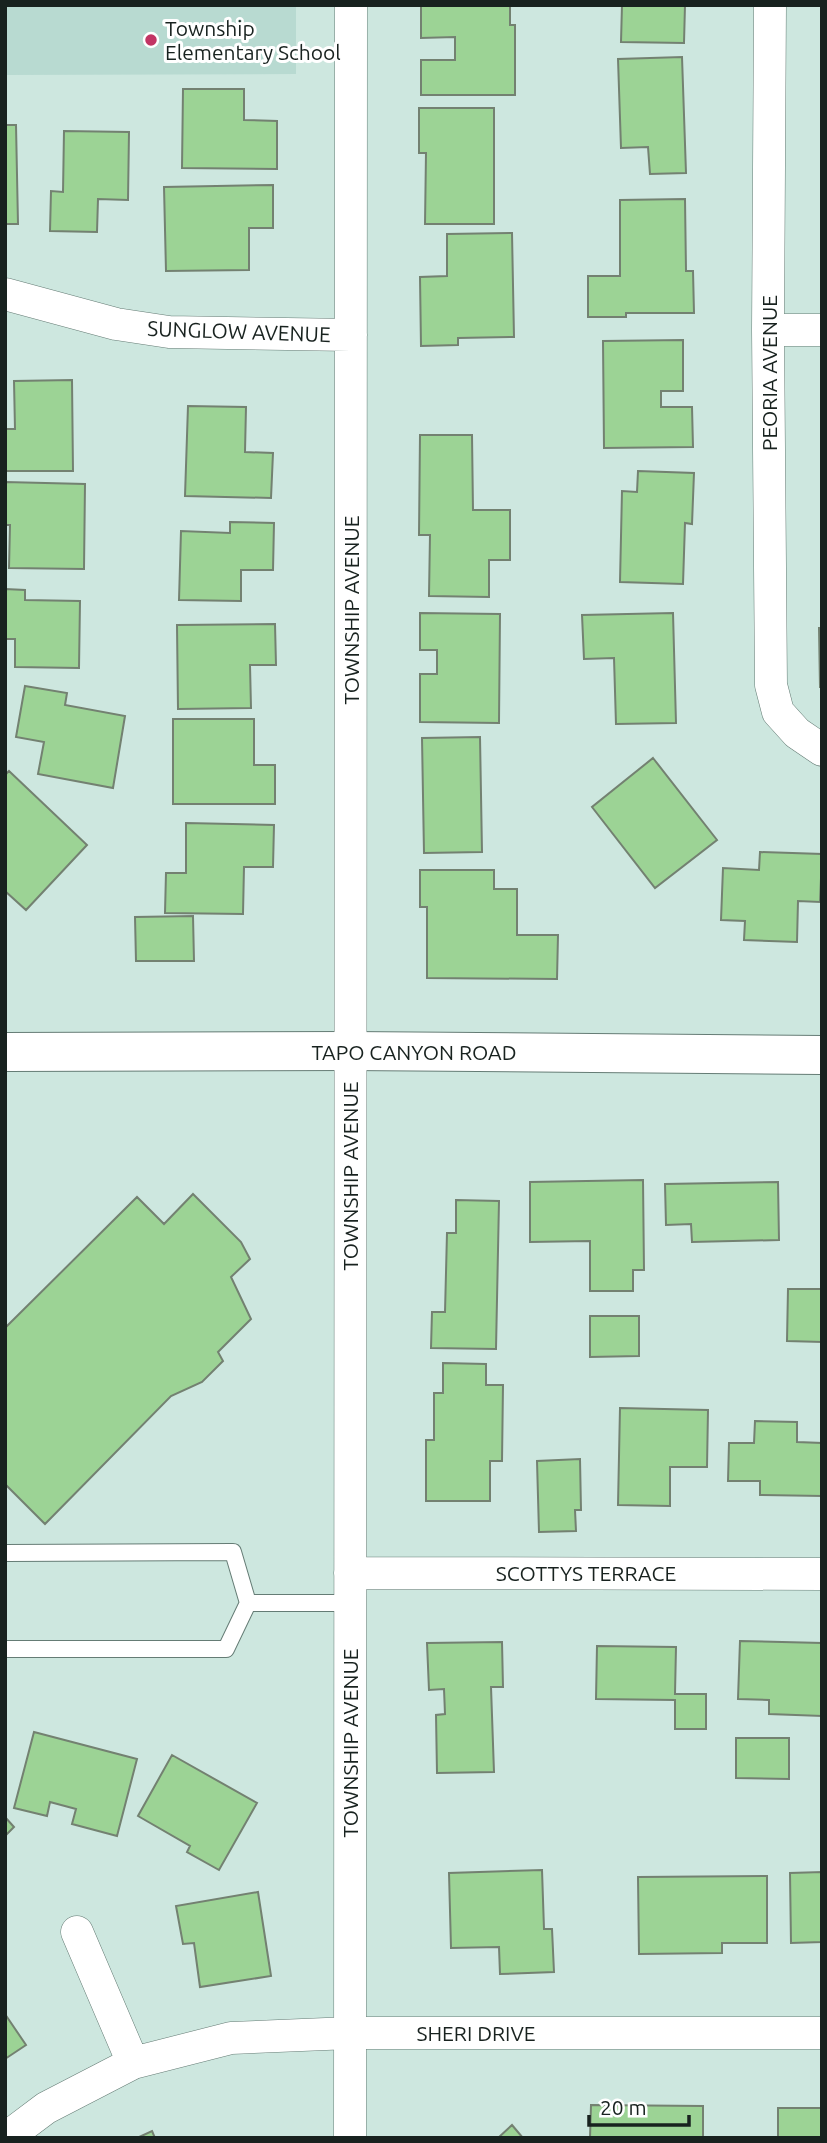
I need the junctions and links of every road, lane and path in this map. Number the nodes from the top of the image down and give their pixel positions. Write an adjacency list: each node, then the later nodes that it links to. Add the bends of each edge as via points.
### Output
1 (351, 5): 6 (street, TOWNSHIP AVENUE)
2 (770, 5): 4 (street, PEORIA AVENUE)
3 (5, 294): 6 (street, SUNGLOW AVENUE, via 116,324 169,332)
4 (768, 330): 5 (street); 7 (street, PEORIA AVENUE, via 771,685 778,712)
5 (822, 330)
6 (351, 335): 8 (street, TOWNSHIP AVENUE)
7 (809, 741)
8 (350, 1051): 9 (main road, TAPO CANYON ROAD); 10 (main road, TAPO CANYON ROAD); 13 (street, TOWNSHIP AVENUE)
9 (5, 1052)
10 (822, 1055)
11 (5, 1553): 14 (lane, via 233,1552)
12 (822, 1574): 13 (street, SCOTTYS TERRACE)
13 (350, 1588): 14 (lane); 17 (street, TOWNSHIP AVENUE)
14 (248, 1603): 15 (lane, via 226,1648)
15 (5, 1649)
16 (77, 1931): 19 (street)
17 (350, 2033): 18 (street, SHERI DRIVE); 19 (street, SHERI DRIVE, via 232,2038); 21 (street, TOWNSHIP AVENUE)
18 (822, 2033)
19 (133, 2063): 20 (street, SHERI DRIVE, via 46,2108)
20 (6, 2138)
21 (350, 2138)

